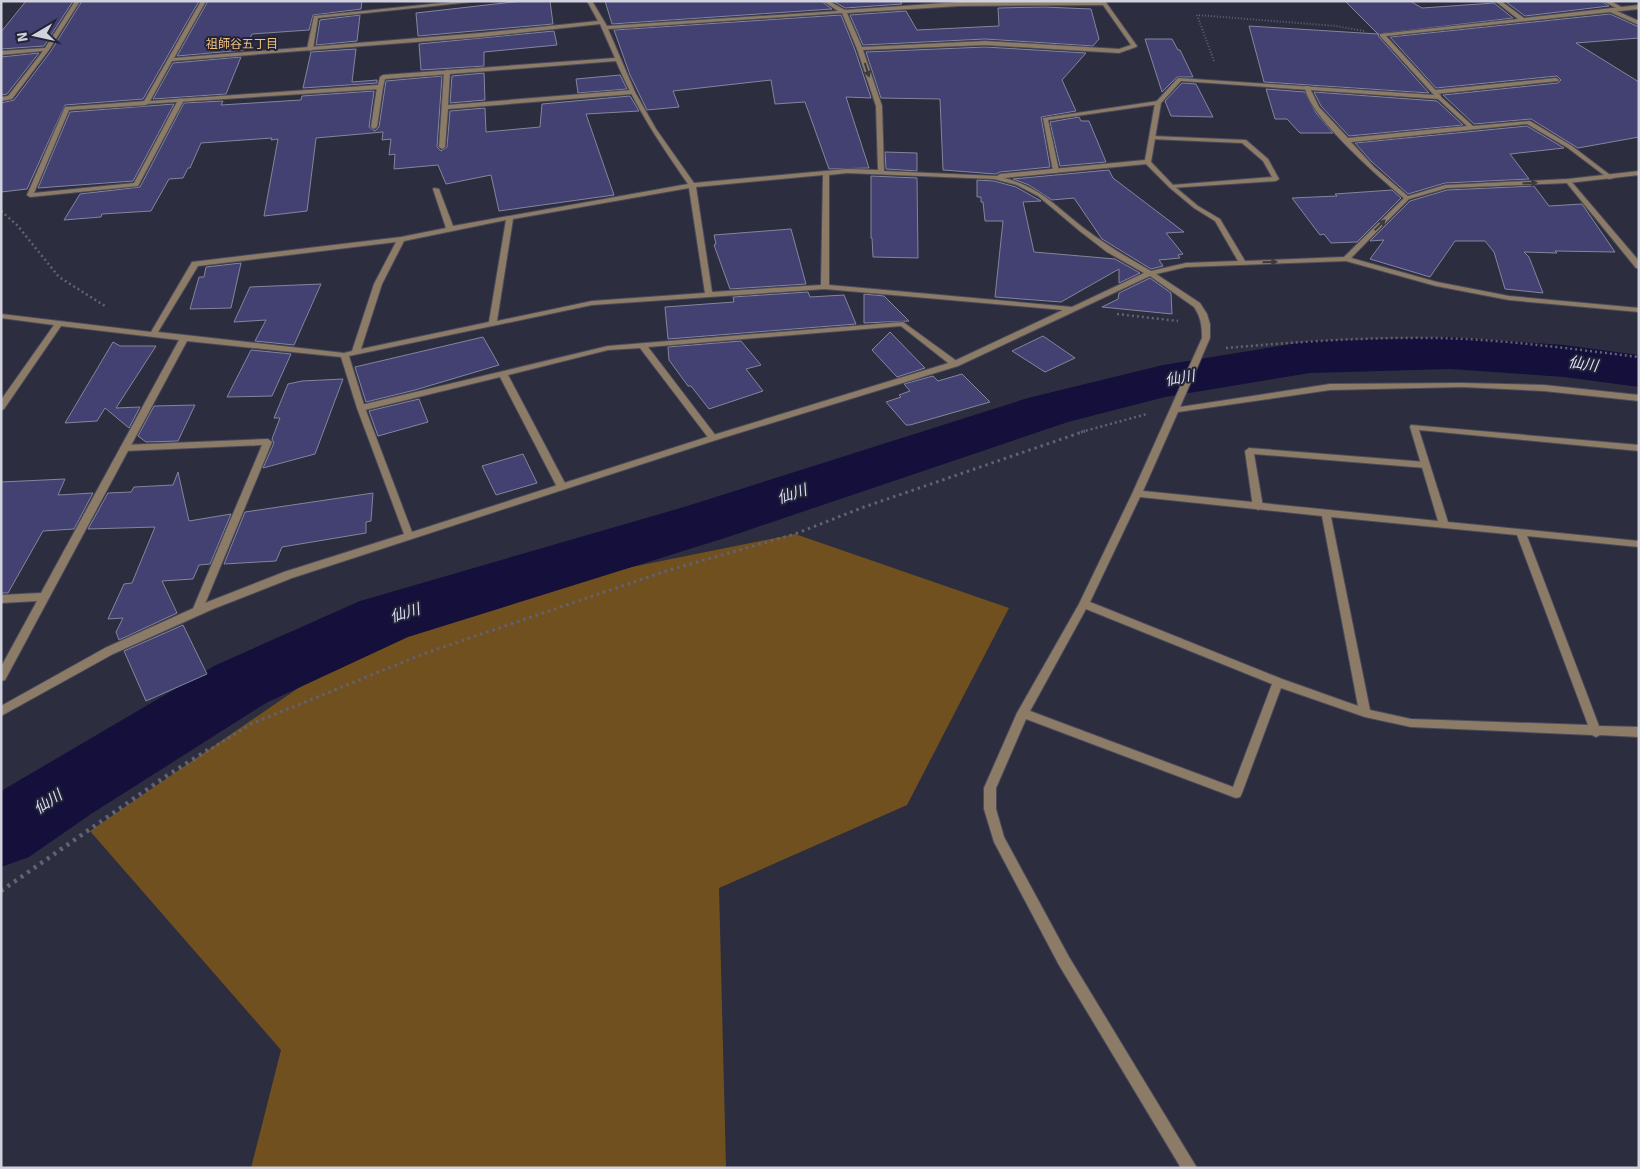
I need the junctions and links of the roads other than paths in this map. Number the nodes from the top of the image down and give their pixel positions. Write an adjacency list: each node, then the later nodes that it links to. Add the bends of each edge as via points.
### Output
1 (78, 1): 18 (street)
2 (204, 1): 23 (street)
3 (479, 1): 19 (street, via 316,18)
4 (589, 1): 15 (street)
5 (825, 1): 13 (street)
6 (1497, 1): 14 (street)
7 (1605, 1): 11 (street)
8 (957, 2): 9 (street); 13 (street)
9 (1102, 3): 20 (street, via 1134,46 1119,51 985,42)
10 (1639, 8): 11 (street)
11 (1622, 10): 12 (street)
12 (1612, 11): 14 (street); 16 (street)
13 (844, 12): 17 (street); 20 (street)
14 (1521, 18): 29 (street, via 1382,35)
15 (601, 22): 17 (street); 19 (street)
16 (1639, 23)
17 (605, 28): 22 (street)
18 (47, 49): 21 (street); 30 (street, via 10,98)
19 (310, 49): 23 (street)
20 (860, 49): 42 (street, one-way to 42, via 879,106)
21 (1, 53)
22 (619, 59): 24 (street); 28 (street)
23 (170, 60): 32 (street)
24 (447, 72): 26 (street, via 383,77); 34 (street)
25 (1556, 80): 29 (street)
26 (380, 87): 31 (street); 35 (street)
27 (1307, 87): 29 (street); 33 (street, via 1180,79); 38 (street, via 1316,108)
28 (632, 92): 34 (street); 48 (street)
29 (1437, 94): 36 (street)
30 (1, 99)
31 (181, 100): 32 (street); 32 (street, via 136,185 30,195 67,108)
32 (146, 103)
33 (1158, 103): 37 (street); 41 (street, via 1045,119)
34 (445, 107): 39 (street)
35 (374, 127)
36 (1472, 128): 38 (street); 46 (street, via 1528,122 1570,147)
37 (1152, 138): 40 (street); 49 (street, via 1244,141 1266,160 1276,179)
38 (1348, 140): 51 (street, via 1372,168)
39 (442, 147)
40 (1148, 162): 41 (street); 49 (street)
41 (1056, 171): 45 (street)
42 (880, 172): 43 (street); 45 (street)
43 (826, 173): 48 (street); 59 (street)
44 (1639, 173): 46 (street)
45 (994, 177): 58 (street, via 1019,184 1040,195 1110,250)
46 (1611, 178): 47 (street)
47 (1568, 181): 51 (street, one-way to 47, via 1447,186); 57 (street)
48 (692, 185): 52 (street); 60 (street)
49 (1172, 187): 56 (street, via 1218,220)
50 (436, 189): 53 (street)
51 (1406, 198): 55 (street, one-way to 51)
52 (510, 217): 53 (street); 65 (street)
53 (450, 229): 54 (street)
54 (402, 239): 66 (street, via 195,264); 69 (street, via 378,284)
55 (1346, 259): 56 (street, one-way to 55); 62 (street, via 1436,284 1509,298)
56 (1243, 263): 58 (street, via 1186,265)
57 (1639, 266)
58 (1150, 273): 61 (street); 76 (street, via 1198,305 1206,324 1206,338)
59 (825, 287): 60 (street); 61 (street)
60 (709, 295): 65 (street, via 592,303)
61 (1074, 309): 71 (street)
62 (1639, 310)
63 (1, 316): 64 (street)
64 (59, 323): 66 (street); 74 (street)
65 (493, 323): 69 (street)
66 (153, 335): 67 (street)
67 (184, 338): 70 (street); 78 (street)
68 (642, 345): 71 (street, via 904,324); 72 (street, via 608,348); 77 (street)
69 (356, 352): 70 (street)
70 (344, 355): 75 (street)
71 (955, 364): 77 (street)
72 (503, 374): 75 (street); 81 (street)
73 (1639, 398): 76 (street, via 1535,387 1330,387)
74 (1, 407)
75 (361, 408): 87 (street)
76 (1174, 410): 82 (street)
77 (713, 438): 81 (street)
78 (124, 448): 89 (street); 92 (street, via 268,442)
79 (1639, 448): 80 (street, via 1414,428)
80 (1426, 465): 83 (street, via 1249,451); 85 (street)
81 (562, 486): 87 (street)
82 (1137, 494): 83 (street); 91 (street)
83 (1258, 507): 84 (street)
84 (1326, 513): 85 (street); 96 (street)
85 (1444, 525): 86 (street)
86 (1521, 533): 88 (street); 98 (street)
87 (409, 536): 92 (street, via 288,575)
88 (1639, 544)
89 (43, 597): 90 (street); 93 (street)
90 (1, 599)
91 (1084, 604): 94 (street); 97 (street)
92 (197, 611): 95 (street, via 109,652)
93 (1, 677)
94 (1278, 682): 96 (street); 97 (street, via 1236,793)
95 (1, 712)
96 (1365, 713): 98 (street, via 1411,724)
97 (1023, 714): 100 (street, via 990,788 990,809 998,838 1064,961)
98 (1596, 732): 99 (street)
99 (1639, 732)
100 (1190, 1168)

